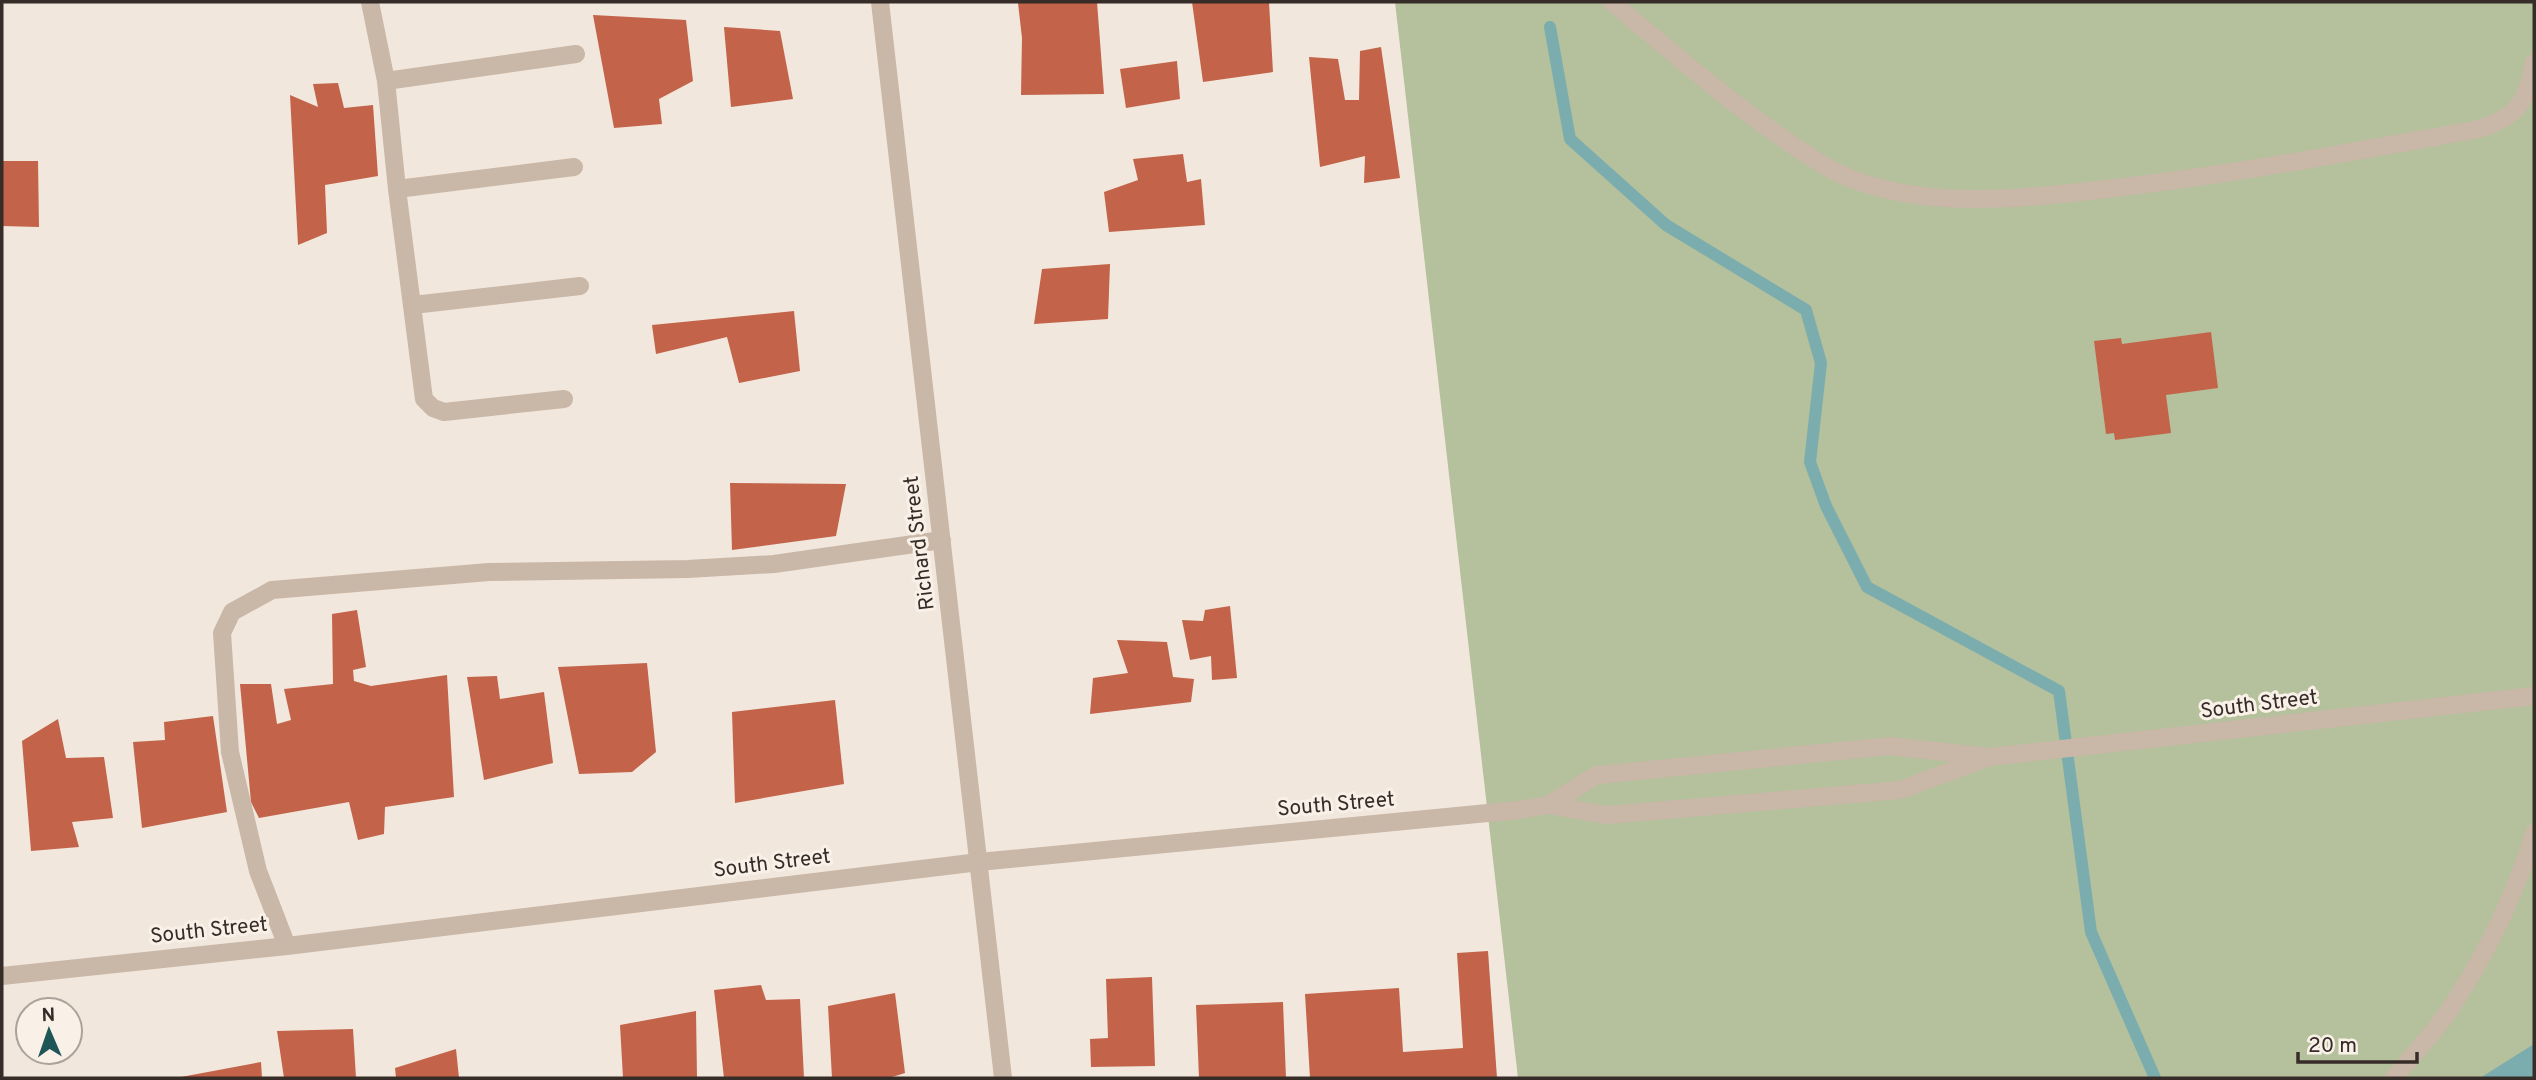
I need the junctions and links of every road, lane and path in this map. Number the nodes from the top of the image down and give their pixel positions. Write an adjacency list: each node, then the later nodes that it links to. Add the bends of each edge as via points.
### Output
1 (370, 2): 6 (street)
2 (880, 2): 12 (street, Richard Street)
3 (1612, 2): 5 (street, via 1731,102 1815,160 1858,181 1907,194 1959,199 2187,180 2479,129 2515,112)
4 (576, 54): 6 (street)
5 (2534, 63)
6 (386, 82): 8 (street)
7 (574, 167): 8 (street)
8 (397, 189): 10 (street)
9 (580, 286): 10 (street)
10 (412, 305): 11 (street, via 424,399 433,408 444,412)
11 (564, 399)
12 (942, 540): 17 (street, Richard Street); 18 (street, via 774,564 489,572 272,590 232,612 222,633 230,752 258,871)
13 (2534, 696): 14 (street, South Street)
14 (1989, 757): 15 (street, South Street, via 1900,790 1608,815); 15 (street, South Street, via 1891,746 1597,775)
15 (1548, 805): 17 (street, South Street)
16 (2534, 833): 21 (street, via 2496,932 2447,1013)
17 (979, 862): 18 (street, South Street); 20 (street, Richard Street)
18 (287, 946): 19 (street, South Street)
19 (2, 976)
20 (1003, 1078)
21 (2394, 1078)

